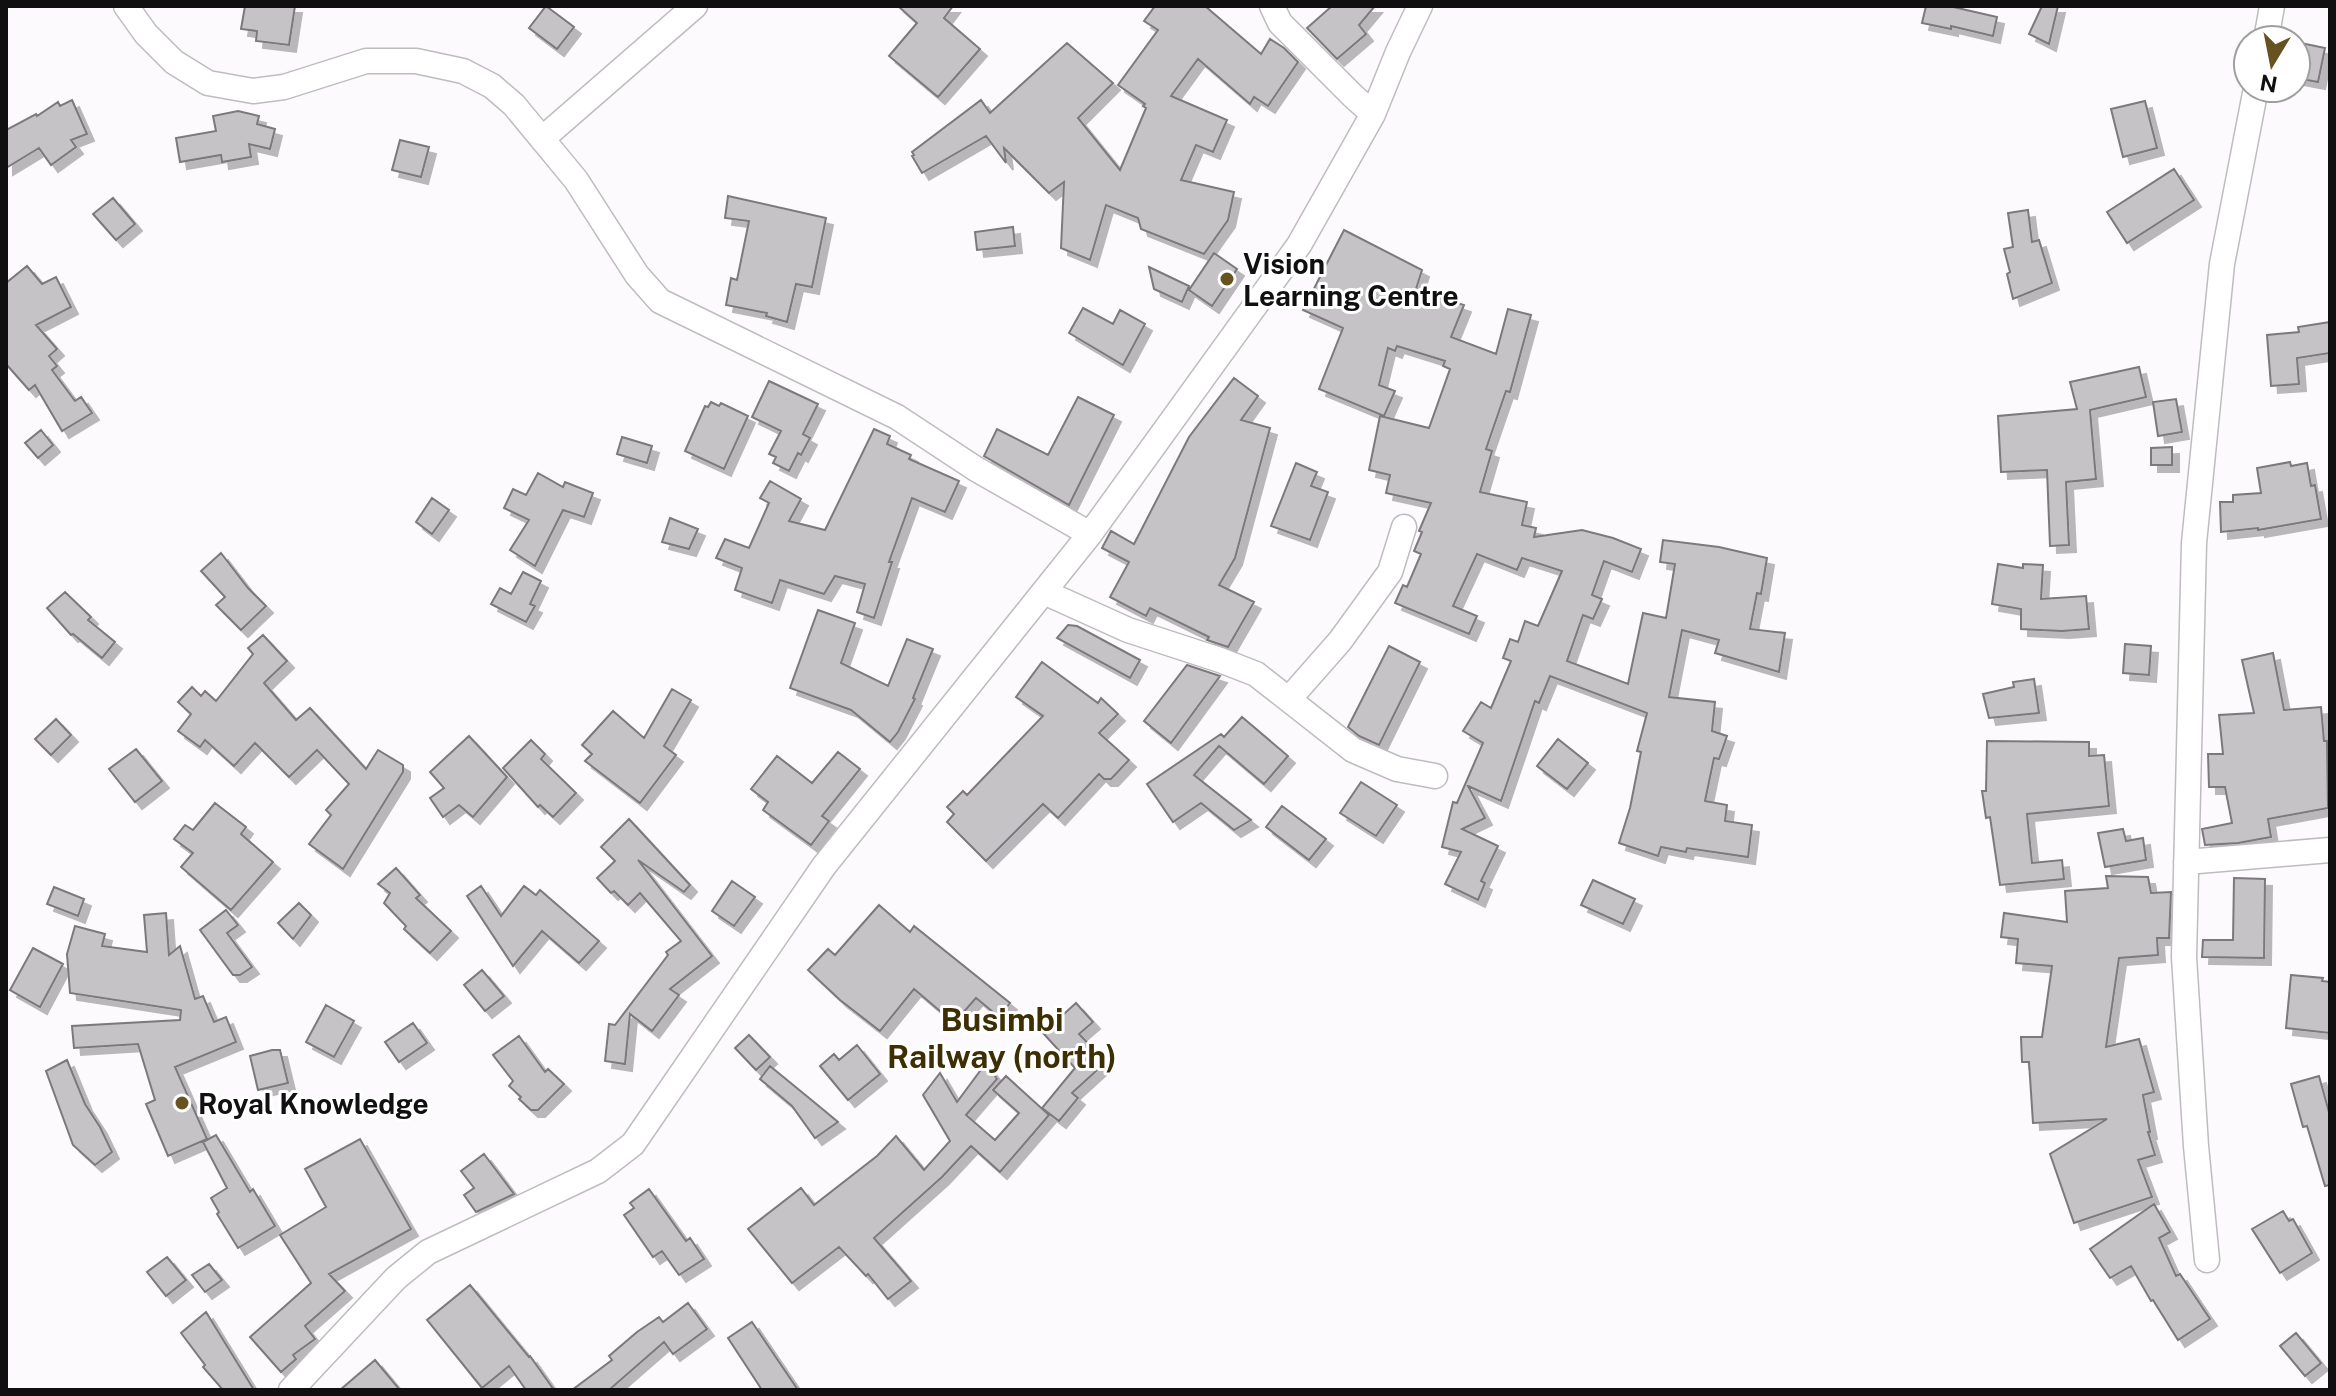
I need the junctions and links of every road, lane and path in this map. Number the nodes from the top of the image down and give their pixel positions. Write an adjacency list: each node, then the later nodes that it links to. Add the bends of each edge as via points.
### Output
1 (126, 6): 7 (street, via 174,62 208,83 253,91 284,87 366,61 416,61 463,71 492,86)
2 (695, 6): 7 (street)
3 (1272, 6): 6 (street, via 1280,23)
4 (1420, 6): 6 (street)
5 (2253, 104): 14 (street, via 2222,264 2194,543)
6 (1373, 114): 9 (street, via 1299,245)
7 (542, 139): 9 (street, via 660,301 897,417)
8 (1404, 527): 11 (street, via 1390,572)
9 (1090, 534): 10 (street)
10 (1044, 592): 11 (street, via 1128,630 1256,674); 16 (street, via 824,866 633,1144 598,1171 428,1252 396,1278)
11 (1289, 699): 12 (street, via 1353,750 1397,769)
12 (1435, 776)
13 (2330, 850): 14 (street)
14 (2186, 862): 15 (street, via 2184,957)
15 (2207, 1260)
16 (291, 1390)

